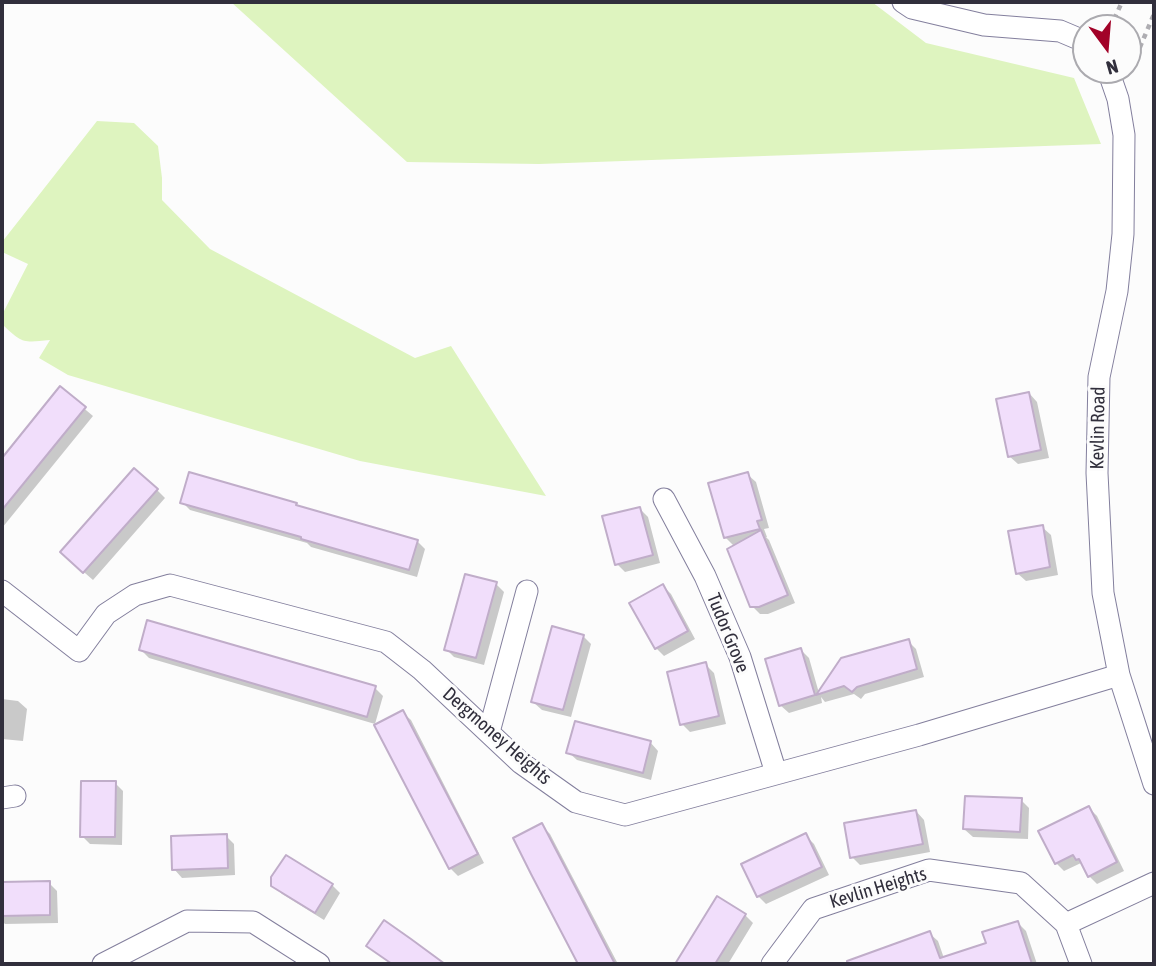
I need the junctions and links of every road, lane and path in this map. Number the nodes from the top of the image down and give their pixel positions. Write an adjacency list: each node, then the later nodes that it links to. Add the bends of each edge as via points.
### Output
1 (903, 2): 3 (street, via 984,25)
2 (1154, 14): 5 (path)
3 (1072, 37)
4 (1113, 84): 5 (street, Kevlin Road)
5 (1118, 99): 9 (street, Kevlin Road, via 1124,135 1123,234 1117,291 1099,377 1097,474 1103,593)
6 (664, 499): 11 (street, Tudor Grove, via 705,576 740,657)
7 (2, 591): 10 (street, Dergmoney Heights, via 79,651 106,614 135,595 170,585 386,642)
8 (527, 591): 10 (street)
9 (1119, 675): 11 (street, Dergmoney Heights); 12 (street, Kevlin Road)
10 (489, 732): 11 (street, Dergmoney Heights, via 521,763 576,802 625,815)
11 (776, 773)
12 (1154, 784)
13 (1154, 883): 14 (street)
14 (1066, 924): 17 (street, Kevlin Heights, via 1021,883 929,870 813,909); 18 (street)
15 (103, 964): 16 (street, via 187,921 253,922)
16 (319, 964)
17 (772, 964)
18 (1082, 964)

